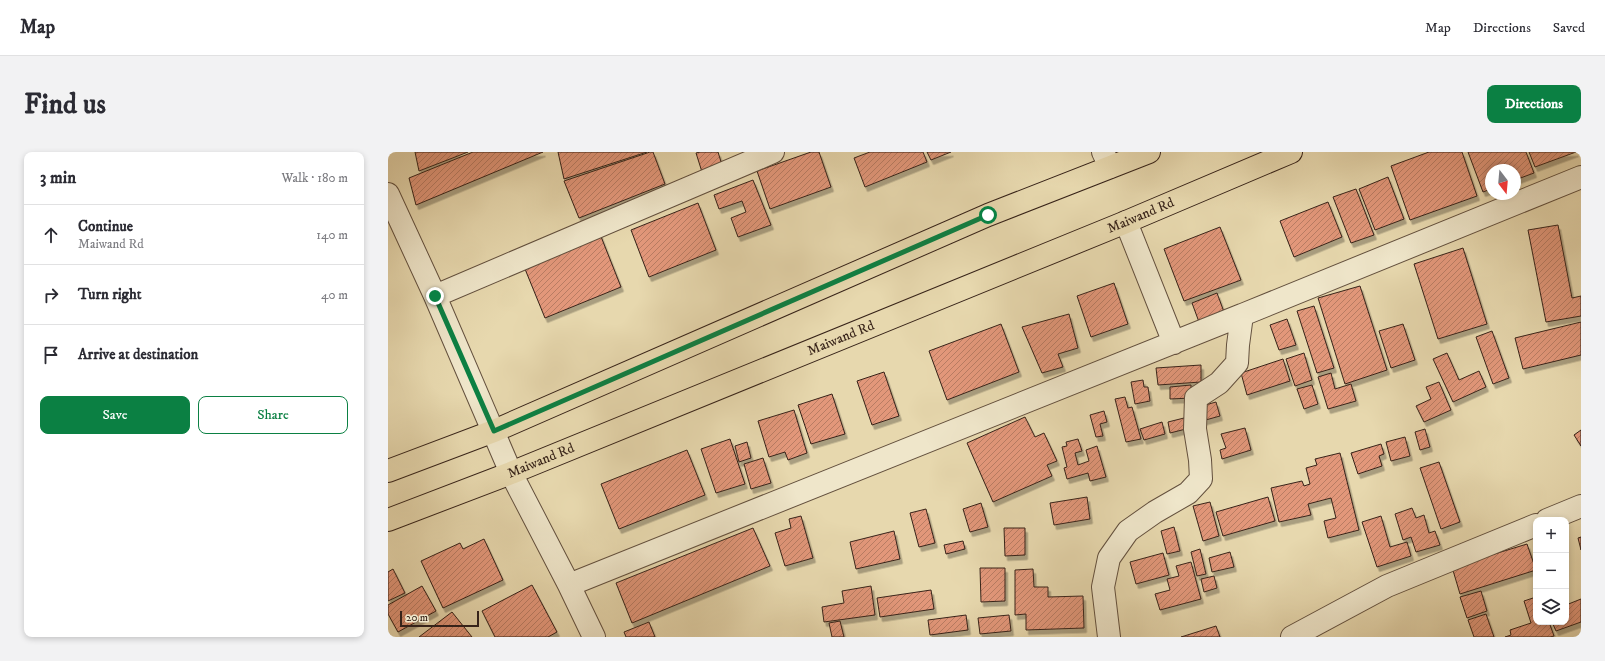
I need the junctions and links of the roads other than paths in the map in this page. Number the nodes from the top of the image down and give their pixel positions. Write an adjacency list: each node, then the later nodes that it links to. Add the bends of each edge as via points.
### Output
1 (773, 152): 4 (street)
2 (1149, 152): 5 (main road)
3 (1291, 152): 8 (main road, Maiwand Rd)
4 (735, 159): 9 (street)
5 (1106, 160): 12 (main road, via 988,215)
6 (1581, 177): 10 (street)
7 (388, 194): 9 (street)
8 (1126, 222): 11 (street); 14 (main road, Maiwand Rd)
9 (435, 296): 12 (street)
10 (1242, 316): 11 (street); 21 (street, via 1237,363 1219,383 1196,398 1194,429 1200,460 1200,479 1188,493 1155,512 1128,532 1109,558 1103,587)
11 (1174, 343): 19 (street)
12 (494, 431): 13 (main road); 14 (street)
13 (388, 471)
14 (511, 473): 17 (main road, Maiwand Rd); 19 (street)
15 (1581, 506): 16 (street)
16 (1554, 517)
17 (388, 520)
18 (1533, 526): 22 (street, via 1388,586)
19 (569, 585): 20 (street)
20 (594, 637)
21 (1109, 637)
22 (1292, 637)

